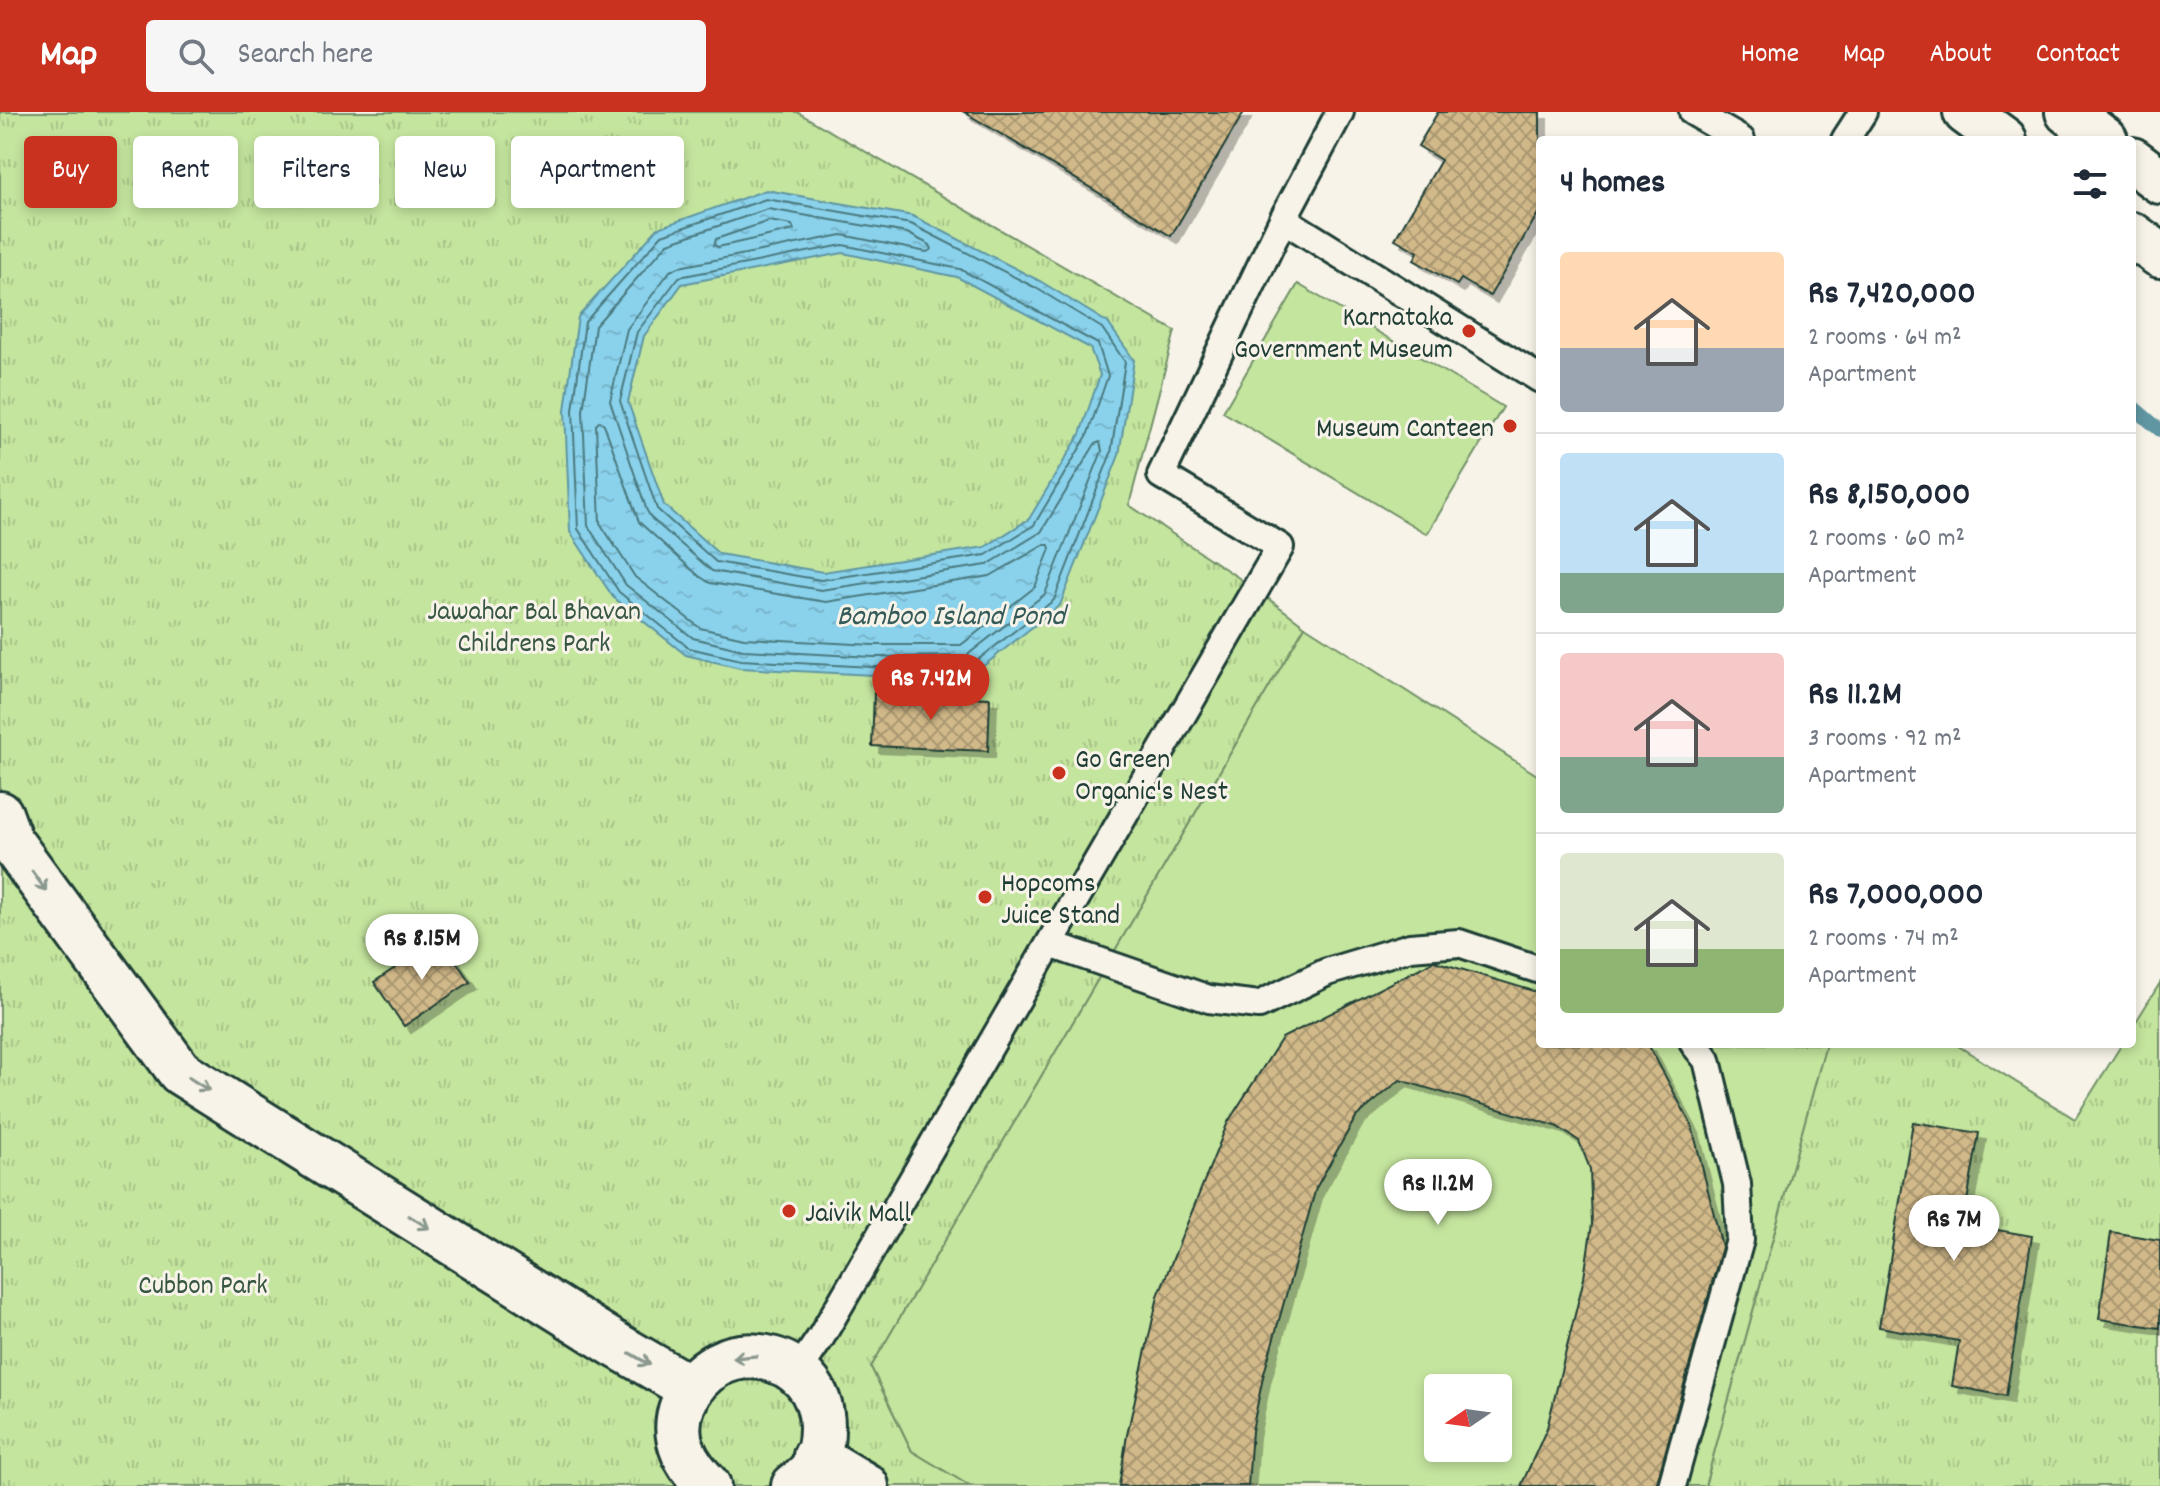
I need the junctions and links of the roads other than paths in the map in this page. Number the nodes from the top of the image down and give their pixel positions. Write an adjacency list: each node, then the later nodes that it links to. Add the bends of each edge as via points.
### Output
1 (1340, 112): 10 (lane)
2 (1693, 112): 6 (lane)
3 (1863, 112): 7 (lane)
4 (1966, 112): 8 (street)
5 (2068, 112): 9 (street)
6 (1734, 136)
7 (1848, 136)
8 (1999, 136)
9 (2100, 136)
10 (1283, 219): 13 (lane); 15 (lane, via 1161,475 1280,547)
11 (2136, 238): 12 (street)
12 (2160, 255)
13 (1536, 377)
14 (0, 814): 19 (street, one-way to 19, via 10,841 180,1072)
15 (1050, 944): 16 (lane, via 1209,999 1259,1005 1327,972 1410,947 1459,943); 18 (lane)
16 (1536, 969)
17 (1697, 1048): 23 (lane, via 1707,1060 1737,1184 1740,1240)
18 (798, 1371): 19 (street, one-way to 19, via 763,1356 736,1356 709,1368); 20 (street, via 822,1413 822,1442)
19 (690, 1388): 21 (street, via 679,1414 680,1443 690,1469)
20 (805, 1471): 22 (street)
21 (708, 1486)
22 (866, 1486)
23 (1672, 1486)

